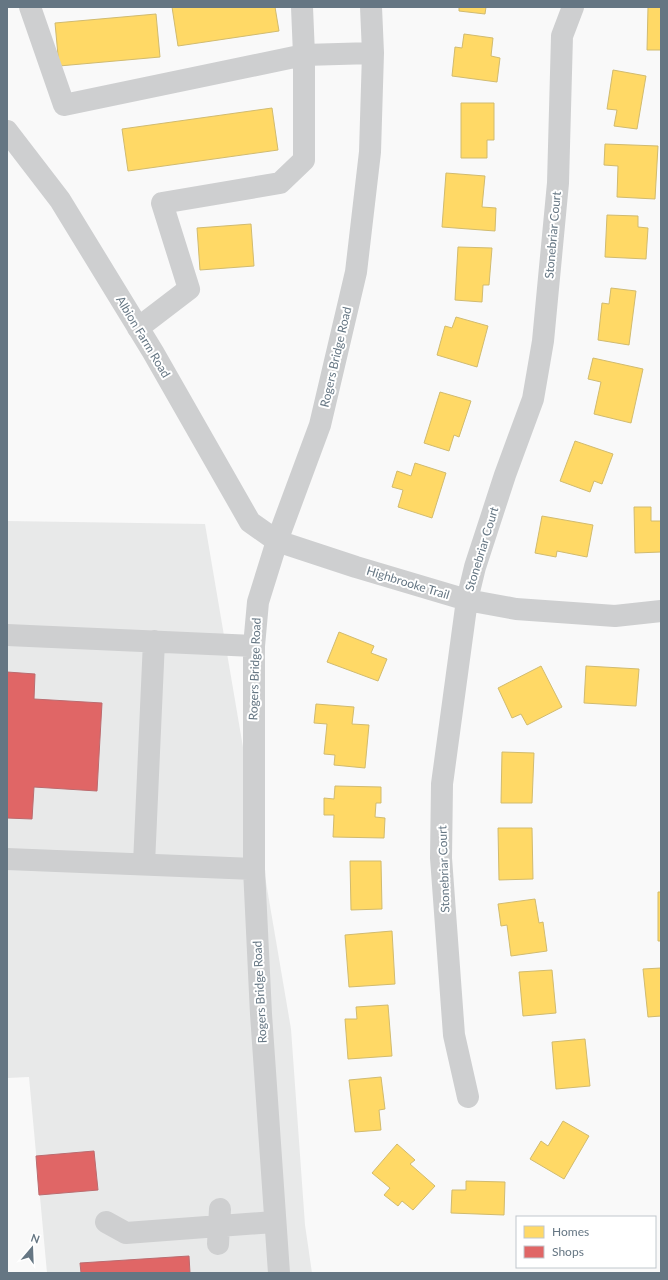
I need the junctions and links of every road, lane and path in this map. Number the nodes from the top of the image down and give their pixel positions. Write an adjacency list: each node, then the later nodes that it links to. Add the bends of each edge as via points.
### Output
1 (30, 7): 6 (street, via 64,105)
2 (302, 7): 6 (street)
3 (371, 7): 5 (street, Rogers Bridge Road)
4 (573, 7): 10 (street, Stonebriar Court, via 562,36 558,183 542,348 533,399 477,560)
5 (373, 53): 6 (street); 9 (street, Rogers Bridge Road, via 370,152 356,272 320,425)
6 (304, 55): 8 (street, via 304,160 280,183 162,203 189,290)
7 (7, 131): 8 (street, Albion Farm Road, via 60,200)
8 (138, 328): 9 (street, Albion Farm Road, via 250,522)
9 (277, 541): 10 (street, Highbrooke Trail); 14 (street, Rogers Bridge Road, via 258,602)
10 (467, 600): 11 (street, Highbrooke Trail, via 516,609 615,616); 18 (street, Stonebriar Court, via 442,784 441,858 454,1035)
11 (661, 611)
12 (7, 635): 13 (street)
13 (154, 641): 14 (street); 16 (street)
14 (254, 646): 17 (street, Rogers Bridge Road)
15 (7, 859): 16 (street)
16 (144, 864): 17 (street)
17 (254, 869): 20 (street, Rogers Bridge Road)
18 (468, 1097)
19 (106, 1222): 20 (street, via 126,1233)
20 (274, 1222): 21 (street, Rogers Bridge Road)
21 (279, 1273)

